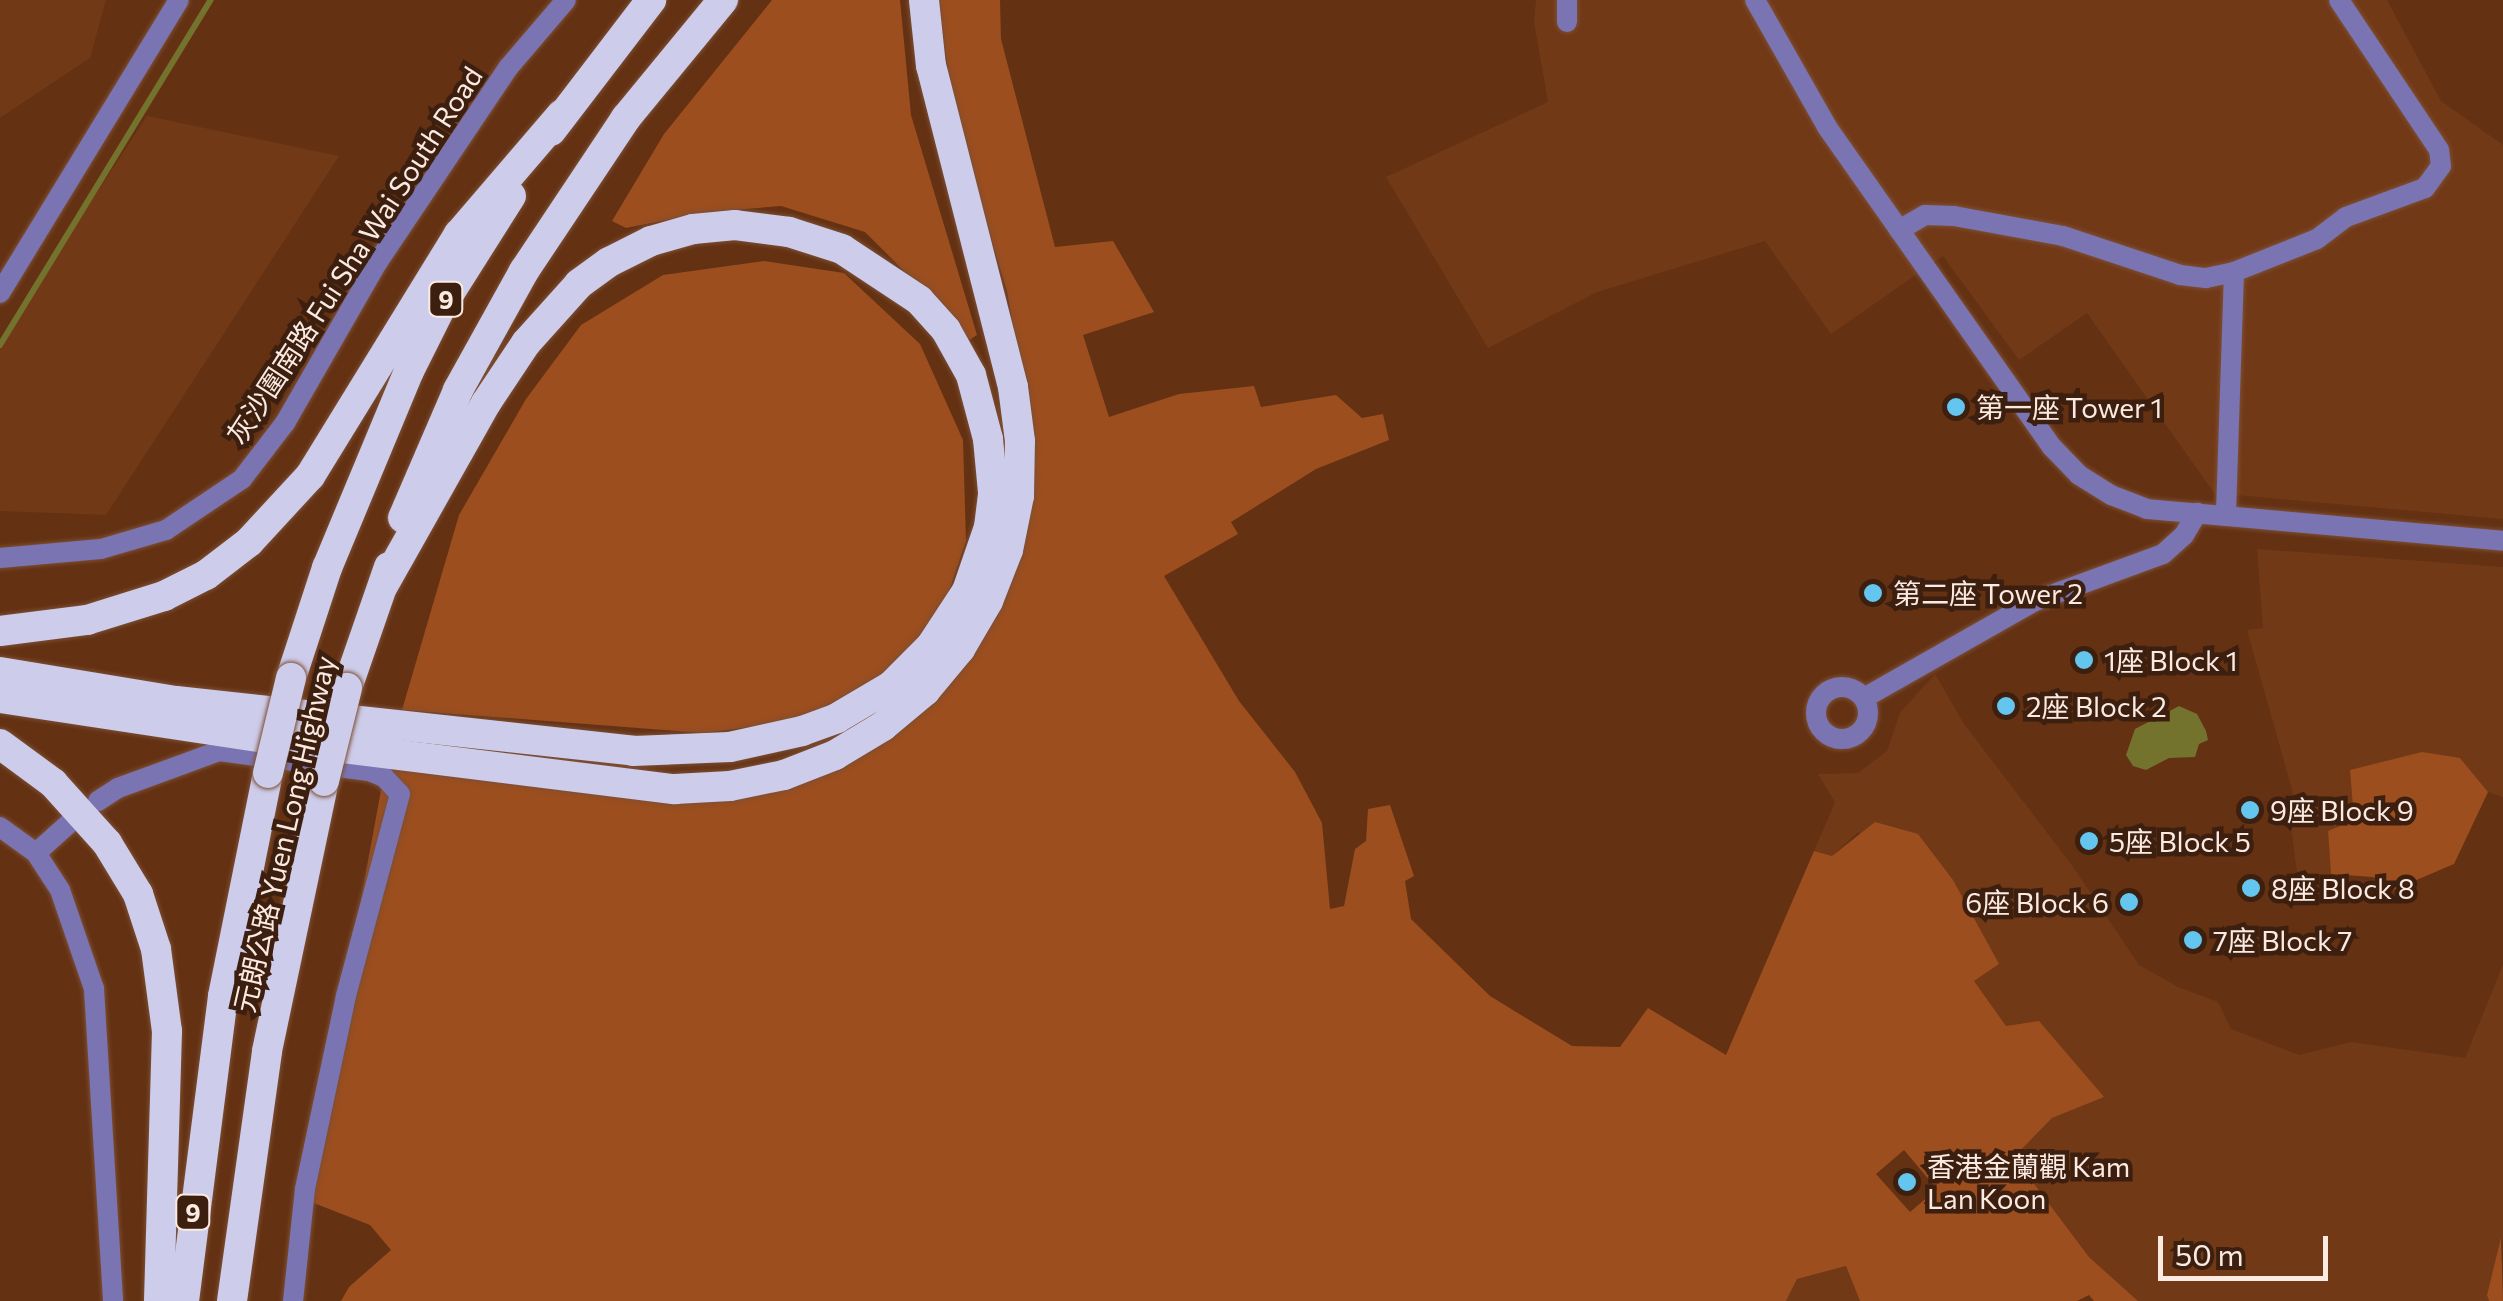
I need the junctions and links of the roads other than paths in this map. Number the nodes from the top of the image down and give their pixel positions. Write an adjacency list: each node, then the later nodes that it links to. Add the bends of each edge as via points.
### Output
1 (179, 0): 13 (street)
2 (566, 0): 17 (street, 灰沙圍南路 Fui Sha Wai South Road, via 486,100 377,263 285,424 242,478 166,530 101,549)
3 (650, 0): 10 (highway, 元朗公路 Yuen Long Highway / 9)
4 (723, 0): 18 (highway, 元朗公路 Yuen Long Highway / 9, via 626,118 524,271 458,390 407,506)
5 (924, 0): 21 (highway, via 931,66 1013,387 1018,496 1008,550 988,601 924,691 883,726 784,775 675,789)
6 (1568, 0): 9 (street)
7 (1755, 0): 11 (street, via 1827,128)
8 (2339, 0): 12 (street, via 2439,150 2441,166 2425,188 2346,217 2317,239)
9 (1567, 22)
10 (561, 116): 19 (highway, via 460,234 310,476 249,542 164,596 87,620); 30 (highway, 元朗公路 Yuen Long Highway / 9, bridge, via 442,305 356,496 291,678 236,913)
11 (1899, 230): 12 (street, via 1925,216 1954,216 2074,239 2180,275); 14 (street, via 2065,462 2128,503)
12 (2234, 272): 15 (street)
13 (0, 293)
14 (2197, 513): 15 (street); 22 (street, via 2163,554 2035,601)
15 (2226, 516): 16 (street)
16 (2503, 541)
17 (0, 558)
18 (384, 584): 20 (highway, via 526,344 580,284 609,262 665,237 735,225 790,232 842,249 919,300 962,356 980,403 992,457 992,510 967,591 932,646 891,686 802,732 716,748 633,751 195,703); 31 (highway, 元朗公路 Yuen Long Highway / 9, bridge, via 347,688 324,781 268,1051)
19 (0, 631)
20 (0, 672)
21 (0, 698)
22 (1864, 698)
23 (0, 744): 29 (highway, via 92,824 118,858 148,920 167,1031)
24 (98, 801): 32 (street, via 219,751 377,773 400,794 305,1189)
25 (75, 818): 27 (street)
26 (0, 827): 27 (street)
27 (36, 852): 28 (street, via 60,890 94,990)
28 (114, 1301)
29 (159, 1301)
30 (184, 1301)
31 (232, 1301)
32 (293, 1301)

